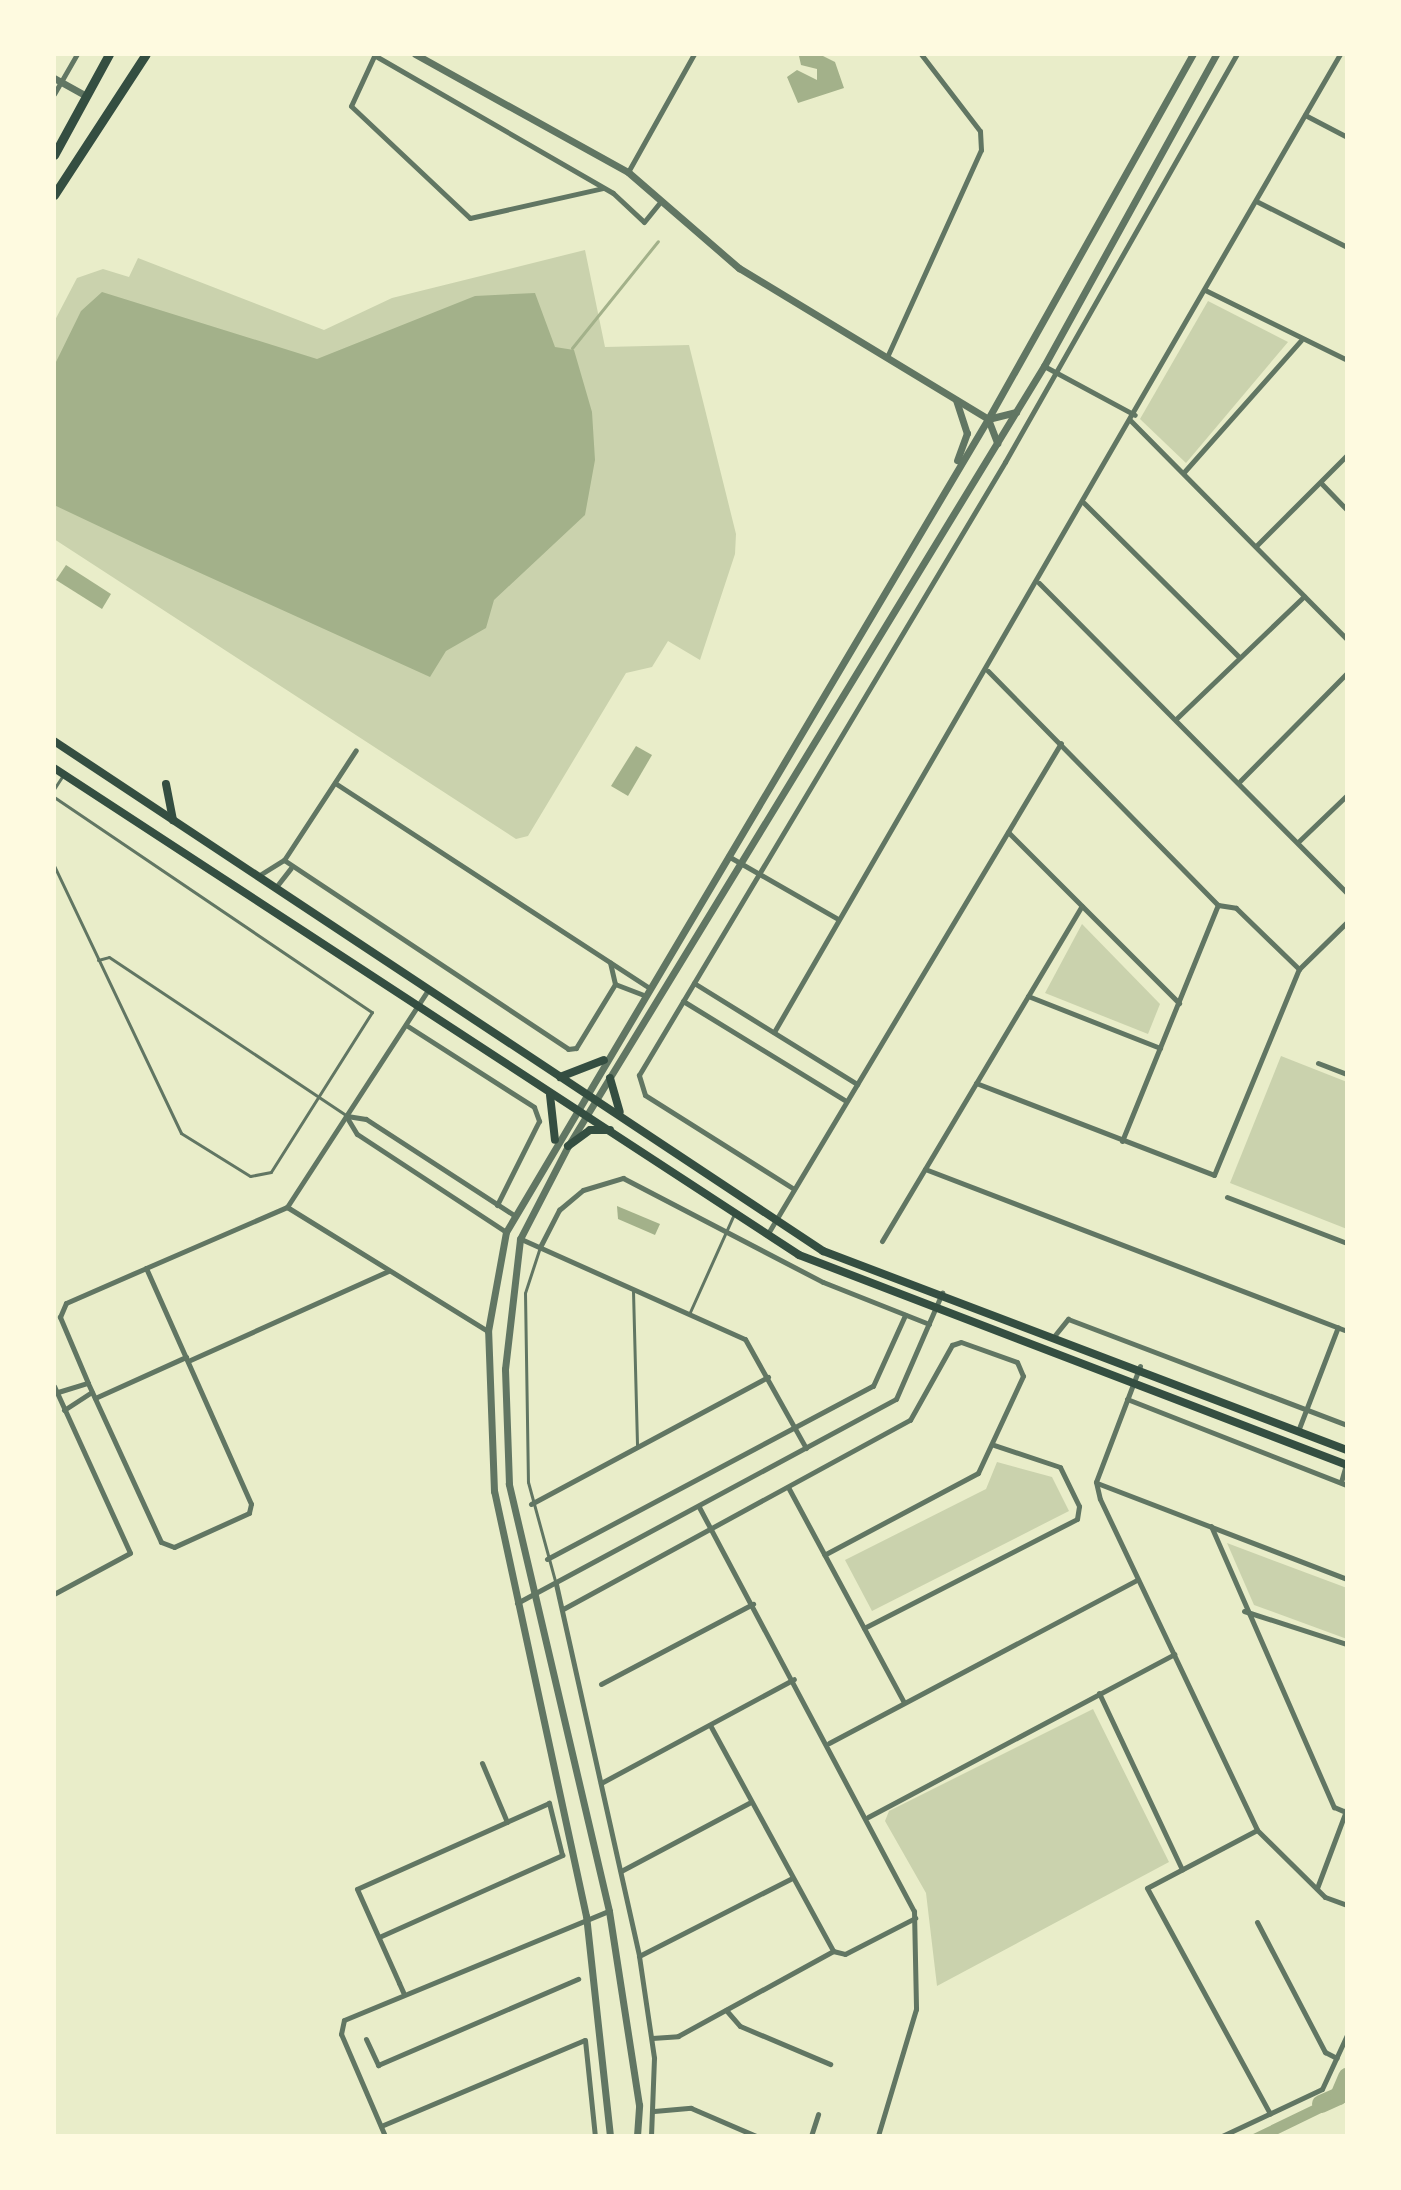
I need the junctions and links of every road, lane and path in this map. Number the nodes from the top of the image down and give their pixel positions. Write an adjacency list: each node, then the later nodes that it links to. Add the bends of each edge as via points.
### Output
1 (77, 54): 12 (street)
2 (109, 54): 14 (main road)
3 (146, 54): 20 (main road)
4 (415, 54): 18 (street)
5 (694, 54): 18 (street)
6 (921, 54): 26 (street, via 980,131 981,150)
7 (1193, 54): 33 (street)
8 (1216, 54): 28 (street)
9 (1237, 54): 29 (street)
10 (1340, 54): 15 (street)
11 (375, 55): 19 (street); 19 (street, via 351,106 470,218)
12 (58, 80): 13 (street); 14 (street)
13 (54, 94)
14 (86, 96): 17 (main road)
15 (1305, 115): 16 (street); 22 (street)
16 (1347, 137)
17 (54, 155)
18 (628, 172): 21 (street)
19 (603, 188): 21 (street, via 644,222)
20 (54, 195)
21 (661, 201): 26 (street, via 739,268)
22 (1256, 201): 23 (street); 24 (street)
23 (1347, 247)
24 (1205, 290): 25 (street); 32 (street)
25 (1301, 340): 27 (street); 37 (street)
26 (887, 357): 30 (street)
27 (1347, 360)
28 (1044, 366): 29 (street); 31 (street)
29 (1056, 374): 32 (street); 68 (street)
30 (955, 399): 33 (street); 36 (street, via 967,433)
31 (1016, 412): 33 (street); 34 (street)
32 (1133, 418): 37 (street); 39 (street)
33 (988, 419): 34 (street); 36 (street)
34 (997, 443): 65 (street)
35 (1347, 455): 38 (street)
36 (953, 469): 63 (street)
37 (1184, 472): 41 (street)
38 (1321, 483): 40 (street); 41 (street)
39 (1084, 503): 42 (street); 45 (street)
40 (1347, 510)
41 (1256, 546): 43 (street)
42 (1039, 583): 46 (street); 48 (street)
43 (1304, 596): 44 (street); 45 (street)
44 (1347, 639)
45 (1239, 657): 48 (street)
46 (988, 671): 50 (street); 74 (street)
47 (1347, 673): 54 (street)
48 (1177, 718): 54 (street)
49 (54, 741): 60 (main road)
50 (1061, 743): 61 (street); 72 (street)
51 (356, 750): 55 (street)
52 (54, 768): 53 (main road)
53 (64, 774): 57 (lane); 86 (main road)
54 (1240, 781): 62 (street)
55 (335, 783): 64 (street); 77 (street)
56 (166, 784): 60 (main road)
57 (54, 789)
58 (1347, 795): 62 (street)
59 (54, 797): 99 (lane, via 367,1002 371,1021)
60 (173, 820): 69 (main road)
61 (1008, 832): 73 (street); 96 (street)
62 (1298, 842): 71 (street)
63 (727, 855): 65 (street); 82 (street)
64 (284, 860): 67 (street); 69 (street)
65 (745, 865): 68 (street); 94 (street)
66 (54, 866): 76 (lane)
67 (291, 868): 70 (street); 80 (street, via 568,1049 576,1048)
68 (760, 874): 74 (street); 79 (street)
69 (258, 876): 70 (main road)
70 (276, 887): 81 (main road)
71 (1347, 893)
72 (1218, 905): 78 (street, via 1236,908); 85 (street)
73 (1082, 906): 83 (street); 85 (street)
74 (838, 919): 88 (street)
75 (1347, 922): 78 (street)
76 (98, 960): 99 (lane, via 109,957); 99 (lane, via 181,1133 240,1170 271,1172)
77 (610, 963): 80 (street); 82 (street)
78 (1299, 969): 108 (street, via 1218,1169 1206,1175)
79 (694, 983): 84 (street); 88 (street)
80 (615, 984): 82 (street)
81 (428, 990): 86 (street); 93 (main road)
82 (645, 991): 90 (street)
83 (1028, 996): 89 (street); 95 (street)
84 (683, 1001): 101 (street); 111 (street, via 639,1075 645,1095)
85 (1179, 1003): 89 (street)
86 (418, 1005): 87 (street); 97 (main road)
87 (406, 1025): 104 (street); 113 (street, via 534,1107 539,1121)
88 (774, 1032): 96 (street)
89 (1160, 1048): 108 (street)
90 (604, 1060): 93 (main road); 98 (street)
91 (1318, 1063): 92 (street)
92 (1347, 1074)
93 (559, 1077): 98 (main road)
94 (610, 1078): 100 (street); 105 (main road)
95 (976, 1083): 108 (street); 110 (street)
96 (857, 1084): 101 (street)
97 (547, 1091): 102 (main road); 107 (main road, via 557,1112)
98 (584, 1092): 100 (main road); 102 (street)
99 (320, 1098): 104 (lane)
100 (596, 1100): 103 (street); 105 (main road)
101 (846, 1101): 111 (street)
102 (574, 1108): 103 (main road); 107 (street)
103 (587, 1115): 106 (main road); 109 (street)
104 (346, 1116): 113 (street, via 366,1119); 114 (street); 118 (street, via 357,1134)
105 (623, 1116): 117 (main road)
106 (611, 1130): 109 (main road, via 590,1130); 115 (main road)
107 (555, 1140): 116 (street)
108 (1122, 1141)
109 (568, 1146): 121 (street)
110 (925, 1169): 122 (street); 133 (street)
111 (794, 1189): 117 (street)
112 (1227, 1197): 123 (street)
113 (497, 1205): 116 (street)
114 (287, 1207): 125 (street); 126 (street)
115 (734, 1214): 119 (lane); 120 (main road)
116 (514, 1215): 118 (street)
117 (774, 1222): 120 (street); 128 (main road, via 838,1258)
118 (506, 1232): 134 (street)
119 (725, 1234): 124 (street, via 660,1191 623,1178 583,1190 559,1210); 130 (lane); 131 (street)
120 (767, 1236): 129 (main road, via 826,1269)
121 (520, 1239): 124 (street); 168 (street, via 505,1369 509,1484)
122 (882, 1241)
123 (1347, 1243)
124 (540, 1247): 127 (street); 158 (lane, via 525,1293)
125 (146, 1268): 137 (street); 141 (street, via 66,1303 60,1317)
126 (388, 1271): 134 (street); 137 (street)
127 (634, 1288): 130 (street); 151 (lane)
128 (942, 1293): 129 (street); 136 (main road)
129 (936, 1308): 132 (street); 140 (main road)
130 (690, 1312): 139 (street, via 745,1339)
131 (905, 1315): 132 (street); 148 (street, via 881,1379)
132 (929, 1324): 152 (street, via 896,1399)
133 (1338, 1327): 135 (street); 146 (street)
134 (488, 1331): 169 (street, via 494,1491)
135 (1347, 1331)
136 (1055, 1335): 138 (main road); 146 (street, via 1068,1319)
137 (187, 1359): 143 (street); 143 (street, via 251,1504 249,1513 174,1547 161,1542)
138 (1140, 1366): 140 (street); 149 (main road)
139 (768, 1377): 148 (street); 151 (street)
140 (1134, 1381): 144 (street); 154 (main road)
141 (88, 1383): 142 (street); 143 (street)
142 (55, 1389): 145 (street)
143 (94, 1395): 145 (street)
144 (1127, 1399): 155 (street); 156 (street)
145 (64, 1410): 167 (street, via 130,1553)
146 (1306, 1410): 147 (street); 149 (street)
147 (1347, 1425)
148 (795, 1427): 152 (street); 163 (street)
149 (1298, 1431): 153 (main road)
150 (994, 1445): 157 (street, via 1023,1376 1017,1362 961,1342 943,1350 910,1420); 162 (street, via 972,1478); 173 (street, via 1060,1467 1079,1506 1077,1519)
151 (637, 1447): 158 (street)
152 (806, 1448): 159 (street)
153 (1347, 1450)
154 (1347, 1465): 156 (street)
155 (1096, 1482): 160 (street); 165 (street)
156 (1344, 1484)
157 (788, 1487): 161 (street); 162 (street)
158 (531, 1504): 163 (lane)
159 (699, 1507): 161 (street); 166 (street)
160 (1211, 1526): 164 (street); 172 (street)
161 (711, 1529): 170 (street); 171 (street)
162 (824, 1555): 173 (street)
163 (547, 1559): 166 (lane)
164 (1347, 1579)
165 (1137, 1580): 175 (street); 179 (street)
166 (556, 1584): 168 (street); 171 (street)
167 (54, 1594)
168 (532, 1596): 169 (street); 194 (street)
169 (516, 1604): 195 (street)
170 (753, 1604): 176 (street); 177 (street)
171 (563, 1609): 183 (street)
172 (1244, 1611): 174 (street); 185 (street, via 1334,1807)
173 (864, 1628): 179 (street)
174 (1347, 1644)
175 (1174, 1654): 178 (street); 188 (street)
176 (794, 1679): 180 (street); 181 (street)
177 (601, 1684)
178 (1099, 1693): 186 (street); 189 (street)
179 (904, 1702): 181 (street)
180 (710, 1725): 183 (street); 184 (street)
181 (829, 1743): 186 (street)
182 (482, 1763): 187 (street)
183 (601, 1783): 190 (street)
184 (751, 1802): 190 (street); 191 (street)
185 (1346, 1810): 192 (street)
186 (868, 1817): 196 (street)
187 (507, 1822): 198 (street, via 357,1889); 198 (street, via 549,1803 562,1855)
188 (1257, 1830): 189 (street); 192 (street)
189 (1182, 1869): 211 (street, via 1147,1888)
190 (621, 1871): 200 (street)
191 (792, 1878): 199 (street); 200 (street)
192 (1317, 1888): 193 (street)
193 (1347, 1905)
194 (609, 1911): 195 (street); 217 (street, via 639,2105)
195 (586, 1916): 202 (street); 216 (street)
196 (915, 1918): 199 (street, via 845,1954); 221 (street, via 916,2009)
197 (1257, 1922): 207 (street, via 1325,2052)
198 (379, 1937): 202 (street)
199 (833, 1951): 203 (street)
200 (639, 1956): 205 (street)
201 (578, 1979): 206 (street, via 378,2065)
202 (403, 1992): 212 (street, via 348,2017 341,2034)
203 (725, 2010): 205 (street, via 678,2036); 208 (street, via 740,2026)
204 (1347, 2035): 207 (street)
205 (652, 2038): 209 (street)
206 (366, 2039)
207 (1337, 2058): 211 (street, via 1322,2089)
208 (830, 2064)
209 (654, 2111): 218 (street); 219 (street, via 691,2108)
210 (818, 2114): 220 (street)
211 (1270, 2114): 222 (street)
212 (381, 2126): 213 (street, via 585,2040); 214 (street)
213 (596, 2134): 215 (street)
214 (385, 2136)
215 (588, 2136)
216 (610, 2136)
217 (637, 2136)
218 (651, 2136)
219 (756, 2136)
220 (811, 2136)
221 (878, 2136)
222 (1222, 2136)

